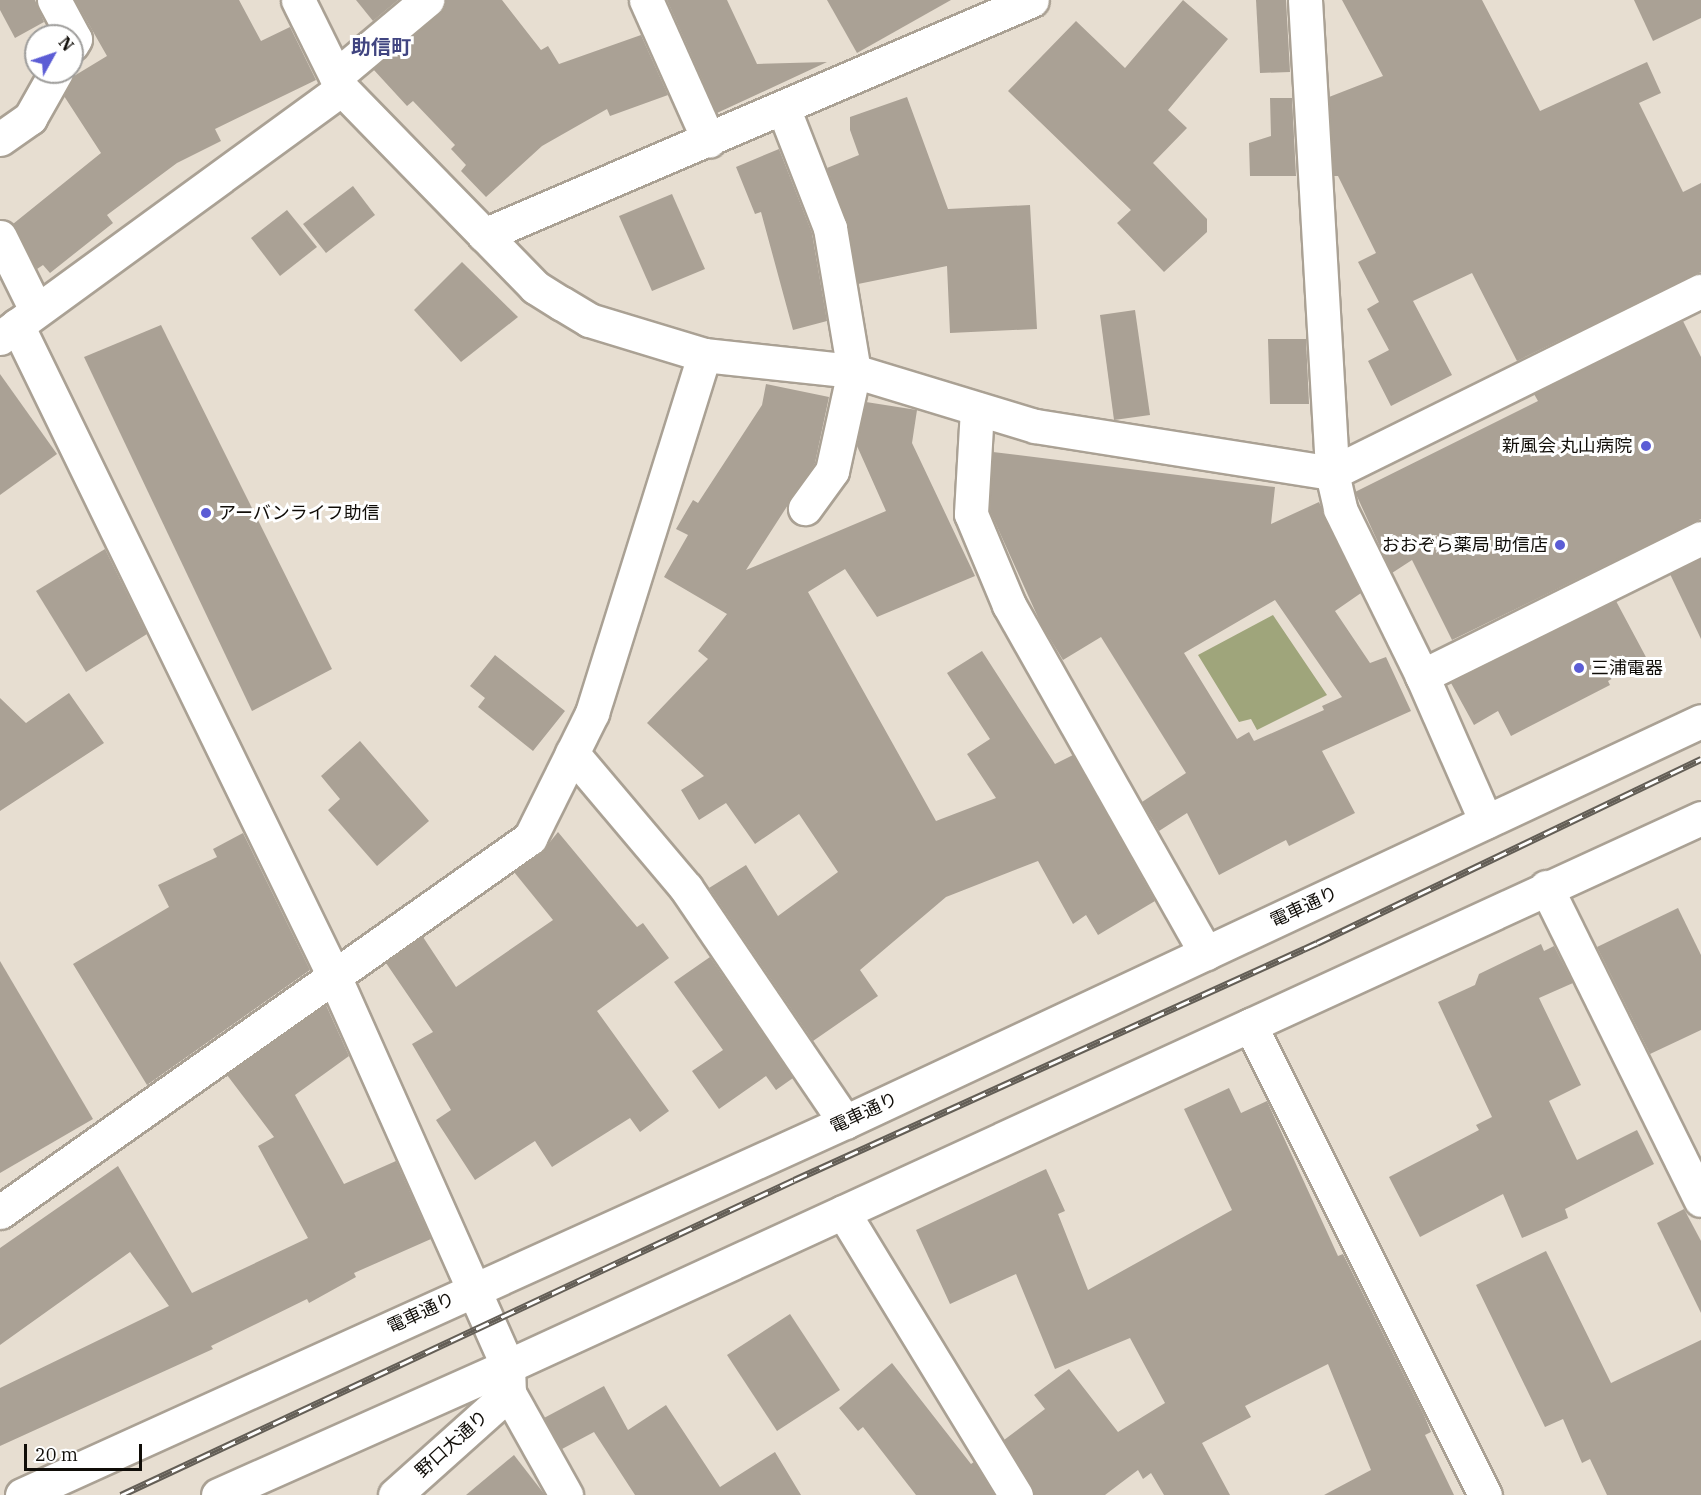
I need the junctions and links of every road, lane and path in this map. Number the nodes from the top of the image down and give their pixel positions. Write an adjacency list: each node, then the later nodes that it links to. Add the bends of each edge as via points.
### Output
1 (54, 0): 7 (street)
2 (298, 0): 8 (street)
3 (427, 0): 8 (street)
4 (646, 0): 12 (street)
5 (1032, 0): 10 (street)
6 (1305, 0): 20 (street)
7 (67, 24)
8 (339, 82): 13 (street); 16 (street)
9 (49, 84): 11 (street, via 30,118)
10 (783, 110): 12 (street); 18 (street, via 830,228)
11 (0, 139)
12 (709, 141): 13 (street)
13 (484, 235): 17 (street, via 535,287 589,320)
14 (0, 237): 16 (street)
15 (1701, 291): 20 (street)
16 (18, 324): 30 (street)
17 (704, 355): 18 (street); 25 (street, via 592,713)
18 (854, 371): 19 (street); 21 (street, via 832,471)
19 (977, 409): 20 (street, via 1035,426); 29 (street, via 971,514 1009,604)
20 (1332, 473): 23 (street, via 1340,508)
21 (805, 508)
22 (1701, 538): 23 (street)
23 (1422, 676): 27 (street)
24 (1701, 721): 27 (street, 電車通り)
25 (572, 753): 30 (street, via 530,838); 32 (street, via 686,888)
26 (1701, 818): 28 (street)
27 (1486, 822): 29 (street, 電車通り)
28 (1546, 887): 31 (street); 33 (street)
29 (1206, 953): 32 (street, 電車通り)
30 (334, 976): 34 (street); 36 (street)
31 (1250, 1025): 35 (street); 43 (street)
32 (844, 1122): 36 (street, 電車通り)
33 (1701, 1200)
34 (0, 1212)
35 (843, 1212): 37 (street); 42 (street)
36 (472, 1290): 37 (street); 38 (street, 電車通り)
37 (509, 1379): 39 (street); 40 (street, 野口大通り); 41 (street)
38 (22, 1495)
39 (218, 1495)
40 (395, 1495)
41 (567, 1495)
42 (1016, 1495)
43 (1485, 1495)

